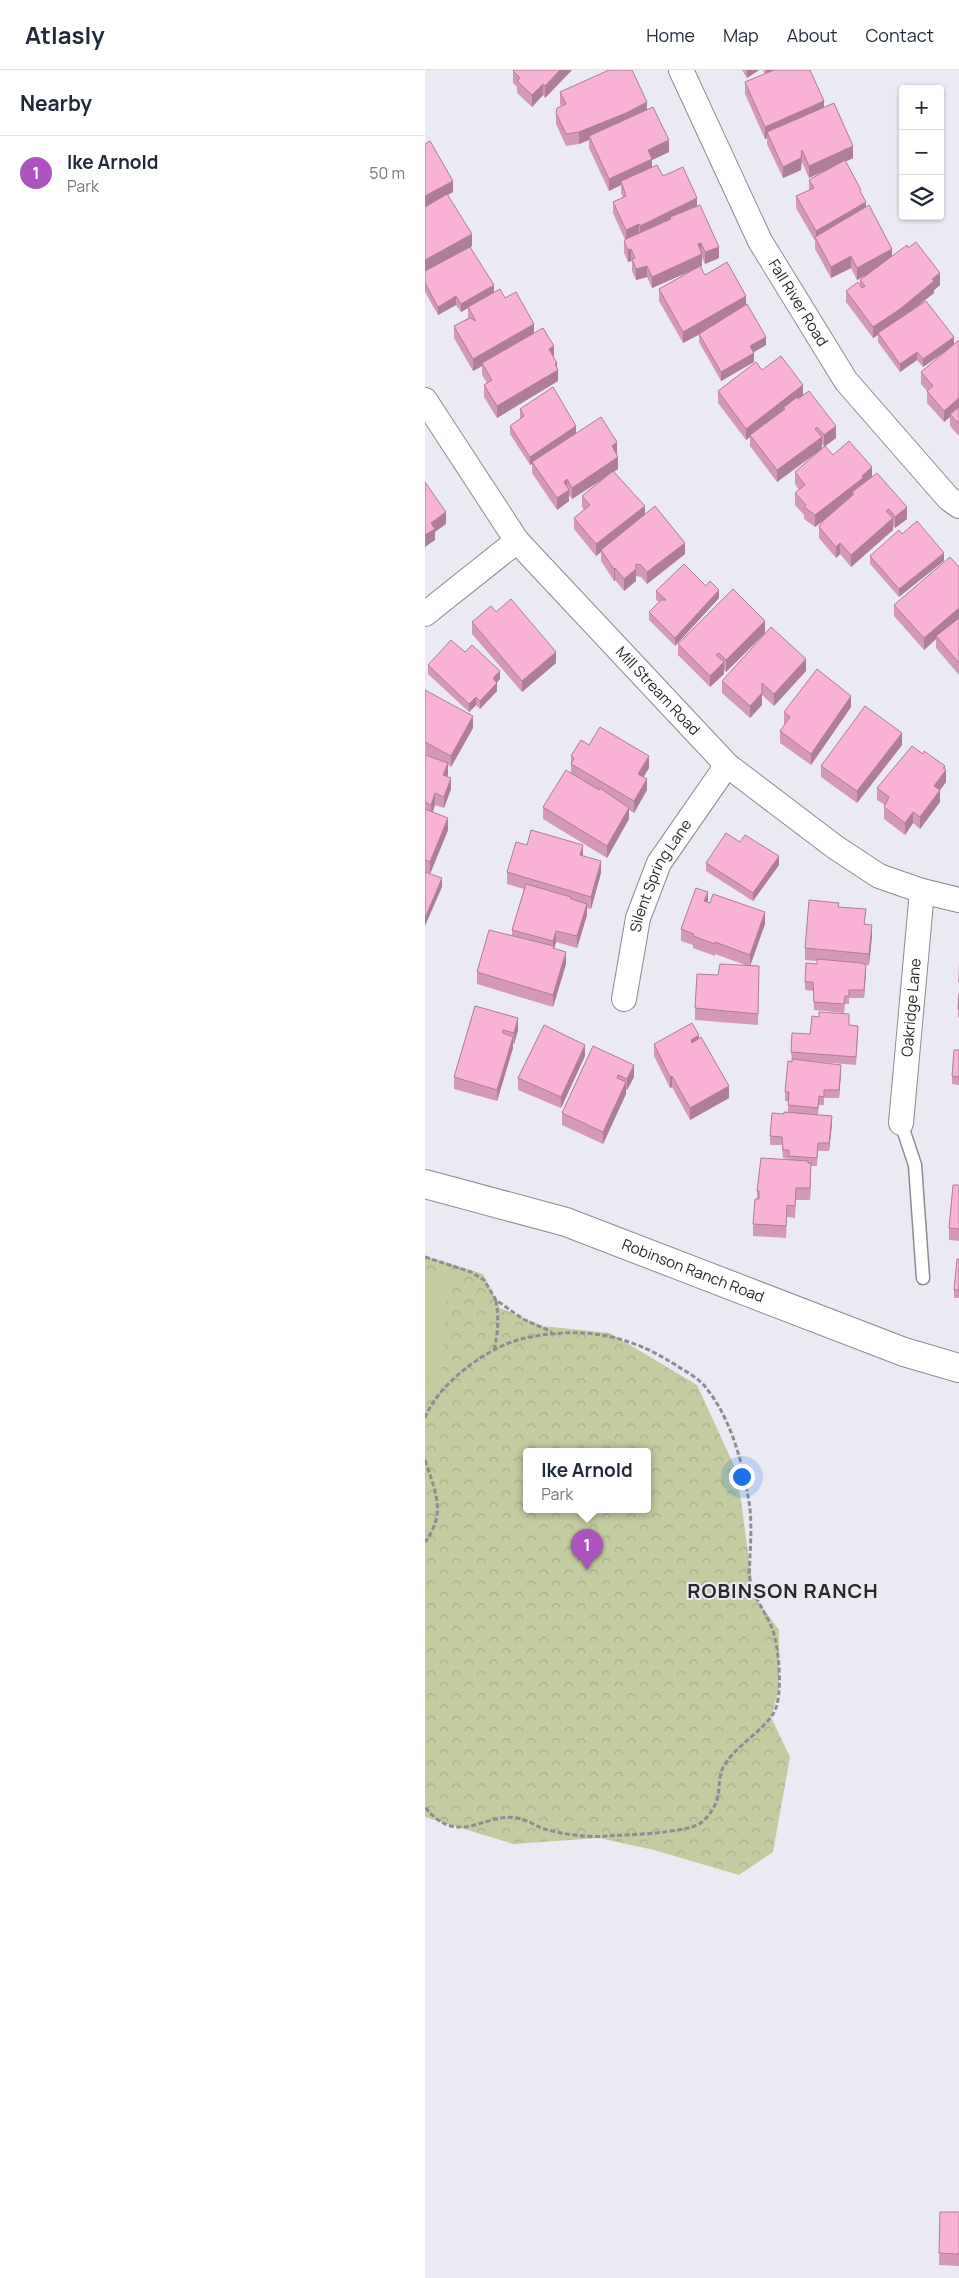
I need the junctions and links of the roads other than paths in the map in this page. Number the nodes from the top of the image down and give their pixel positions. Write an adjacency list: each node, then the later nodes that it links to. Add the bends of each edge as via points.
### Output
1 (681, 70): 3 (street, Fall River Road, via 760,241 845,381 949,499)
2 (425, 400): 4 (street, Mill Stream Road)
3 (959, 506)
4 (517, 541): 5 (street); 6 (street, Mill Stream Road)
5 (425, 614)
6 (727, 765): 7 (street, Mill Stream Road, via 835,847 879,876); 9 (street, Silent Spring Lane, via 659,863 638,918)
7 (922, 891): 8 (street, Mill Stream Road); 10 (street, Oakridge Lane)
8 (959, 900)
9 (624, 1000)
10 (901, 1123): 12 (lane, via 915,1165)
11 (425, 1184): 13 (street, Robinson Ranch Road, via 566,1222 904,1352)
12 (923, 1278)
13 (959, 1368)

